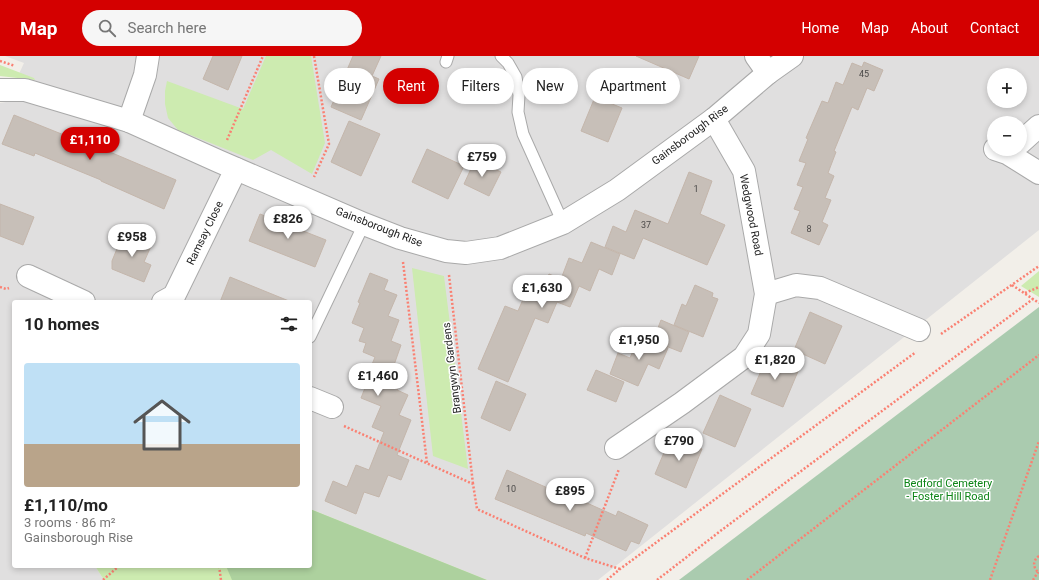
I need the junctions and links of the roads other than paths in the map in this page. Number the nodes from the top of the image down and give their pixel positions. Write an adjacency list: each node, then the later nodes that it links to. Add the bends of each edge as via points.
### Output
1 (148, 56): 7 (street, via 145,75)
2 (500, 56): 13 (lane, via 508,63 516,78 522,134)
3 (792, 56): 4 (street, Gainsborough Rise)
4 (762, 65): 6 (street, Gainsborough Rise)
5 (0, 90): 7 (street, Gainsborough Rise, via 25,90)
6 (714, 119): 13 (street, Gainsborough Rise, via 616,190); 16 (street, Wedgwood Road, via 744,171)
7 (129, 121): 11 (street, Gainsborough Rise)
8 (1039, 126): 9 (street)
9 (1027, 133)
10 (1013, 156): 12 (street)
11 (227, 165): 14 (street, Gainsborough Rise); 18 (street, Ramsay Close)
12 (1039, 173)
13 (563, 223): 14 (street, Gainsborough Rise, via 500,248 466,253 400,238)
14 (364, 224): 19 (lane)
15 (28, 276): 17 (street)
16 (766, 294): 20 (street, via 796,285 820,288 892,328); 23 (street, Wedgwood Road, via 759,334 744,357)
17 (80, 300)
18 (171, 300)
19 (312, 333)
20 (920, 339)
21 (312, 399): 22 (street)
22 (332, 407)
23 (616, 448)

